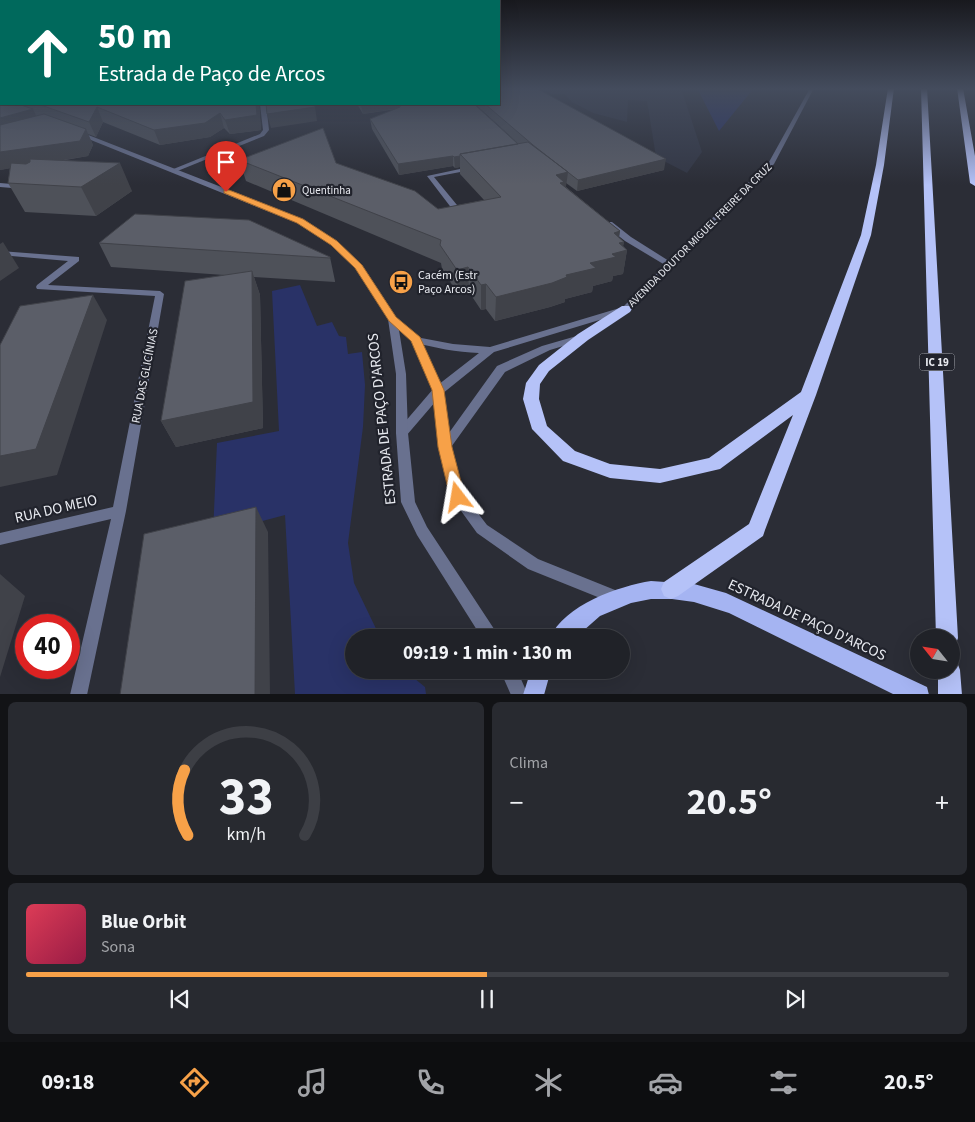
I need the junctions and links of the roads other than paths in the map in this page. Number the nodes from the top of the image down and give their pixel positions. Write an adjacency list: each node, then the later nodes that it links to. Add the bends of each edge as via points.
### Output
1 (265, 120): 8 (street, via 266,130 262,135)
2 (795, 120): 15 (street, AVENIDA DOUTOR MIGUEL FREIRE DA CRUZ, via 772,163)
3 (886, 120): 22 (highway, via 866,235)
4 (925, 120): 31 (highway, IC 19)
5 (967, 120): 9 (highway)
6 (72, 131): 8 (street)
7 (484, 166): 12 (street, via 430,176)
8 (173, 171): 17 (street, via 300,221 334,243 359,267)
9 (975, 183)
10 (0, 185): 11 (street)
11 (33, 187)
12 (463, 216)
13 (601, 218): 15 (street)
14 (0, 253): 25 (street, RUA DAS GLICÍNIAS, via 76,259 40,287 160,294)
15 (670, 265): 16 (street, AVENIDA DOUTOR MIGUEL FREIRE DA CRUZ)
16 (626, 309): 18 (highway); 20 (street, AVENIDA DOUTOR MIGUEL FREIRE DA CRUZ)
17 (392, 319): 19 (street, ESTRADA DE PAÇO D'ARCOS); 23 (street, ESTRADA DE PAÇO D'ARCOS, via 401,374)
18 (583, 337): 22 (highway, via 544,368 533,383 531,399 540,429 569,456 610,471 660,476 714,464); 24 (street, via 546,348 500,369)
19 (416, 340): 20 (street, AVENIDA DOUTOR MIGUEL FREIRE DA CRUZ, via 468,350); 21 (street, ESTRADA DE PAÇO D'ARCOS)
20 (490, 350): 21 (street, AVENIDA DOUTOR MIGUEL FREIRE DA CRUZ)
21 (438, 390): 23 (street, AVENIDA DOUTOR MIGUEL FREIRE DA CRUZ); 24 (street, ESTRADA DE PAÇO D'ARCOS)
22 (808, 395): 27 (highway, via 756,530)
23 (402, 433): 29 (street, ESTRADA DE PAÇO D'ARCOS, via 408,502 422,531)
24 (445, 447): 28 (street, ESTRADA DE PAÇO D'ARCOS, via 458,497 482,529 534,564)
25 (119, 511): 26 (street, RUA DO MEIO); 35 (street, RUA DAS GLICÍNIAS)
26 (0, 539)
27 (672, 589): 28 (main road, ESTRADA DE PAÇO D'ARCOS); 38 (main road, ESTRADA DE PAÇO D'ARCOS, via 716,599)
28 (615, 597): 30 (main road, ESTRADA DE PAÇO D'ARCOS, via 585,614)
29 (486, 629)
30 (569, 629)
31 (947, 629)
32 (512, 679): 36 (street)
33 (538, 679): 37 (main road)
34 (949, 679): 39 (highway)
35 (78, 694)
36 (520, 694)
37 (533, 694)
38 (919, 694)
39 (950, 694)

